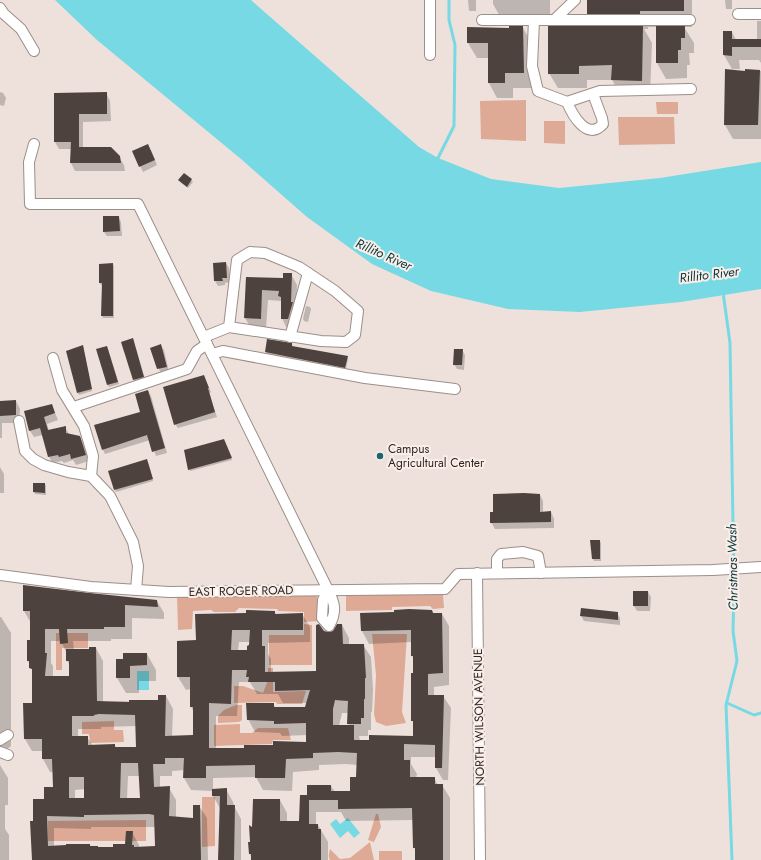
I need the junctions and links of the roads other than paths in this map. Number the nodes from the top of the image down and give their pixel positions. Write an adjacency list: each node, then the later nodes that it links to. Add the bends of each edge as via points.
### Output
1 (430, 0): 12 (street)
2 (563, 0): 9 (street)
3 (575, 0): 9 (street)
4 (0, 8): 11 (street, via 21,30)
5 (738, 14): 6 (street)
6 (761, 14)
7 (482, 20): 8 (street)
8 (534, 20): 9 (street); 15 (street, via 532,66 538,91)
9 (554, 20): 10 (street)
10 (690, 20)
11 (34, 51)
12 (430, 55)
13 (692, 88): 14 (street, via 607,90)
14 (593, 94): 15 (street); 15 (street, via 602,124 594,130 578,123)
15 (567, 102)
16 (34, 144): 20 (street, via 29,162 30,204 138,204)
17 (308, 273): 18 (street, via 300,267 265,253 250,252 237,260); 19 (street); 19 (street, via 335,291 358,311 355,335 346,342 321,342)
18 (229, 327): 19 (street); 20 (street)
19 (290, 337)
20 (208, 345): 22 (street, via 223,351 364,378); 23 (street, via 197,351 187,368); 32 (street)
21 (53, 358): 23 (street, via 62,390)
22 (455, 389)
23 (74, 407): 25 (street, via 84,426 92,451)
24 (19, 421): 25 (street, via 25,451 33,459 68,472)
25 (92, 476): 31 (street, via 110,496 133,542 138,566)
26 (761, 567): 28 (street, EAST ROGER ROAD)
27 (497, 573): 28 (street, EAST ROGER ROAD); 28 (street, via 497,559 501,554 523,552 538,556); 30 (street, EAST ROGER ROAD)
28 (541, 573)
29 (0, 574): 31 (street, EAST ROGER ROAD, via 91,587)
30 (476, 574): 32 (street, EAST ROGER ROAD, via 458,574 445,589); 33 (street, NORTH WILSON AVENUE)
31 (136, 590): 32 (street, EAST ROGER ROAD)
32 (328, 590)
33 (480, 860)

